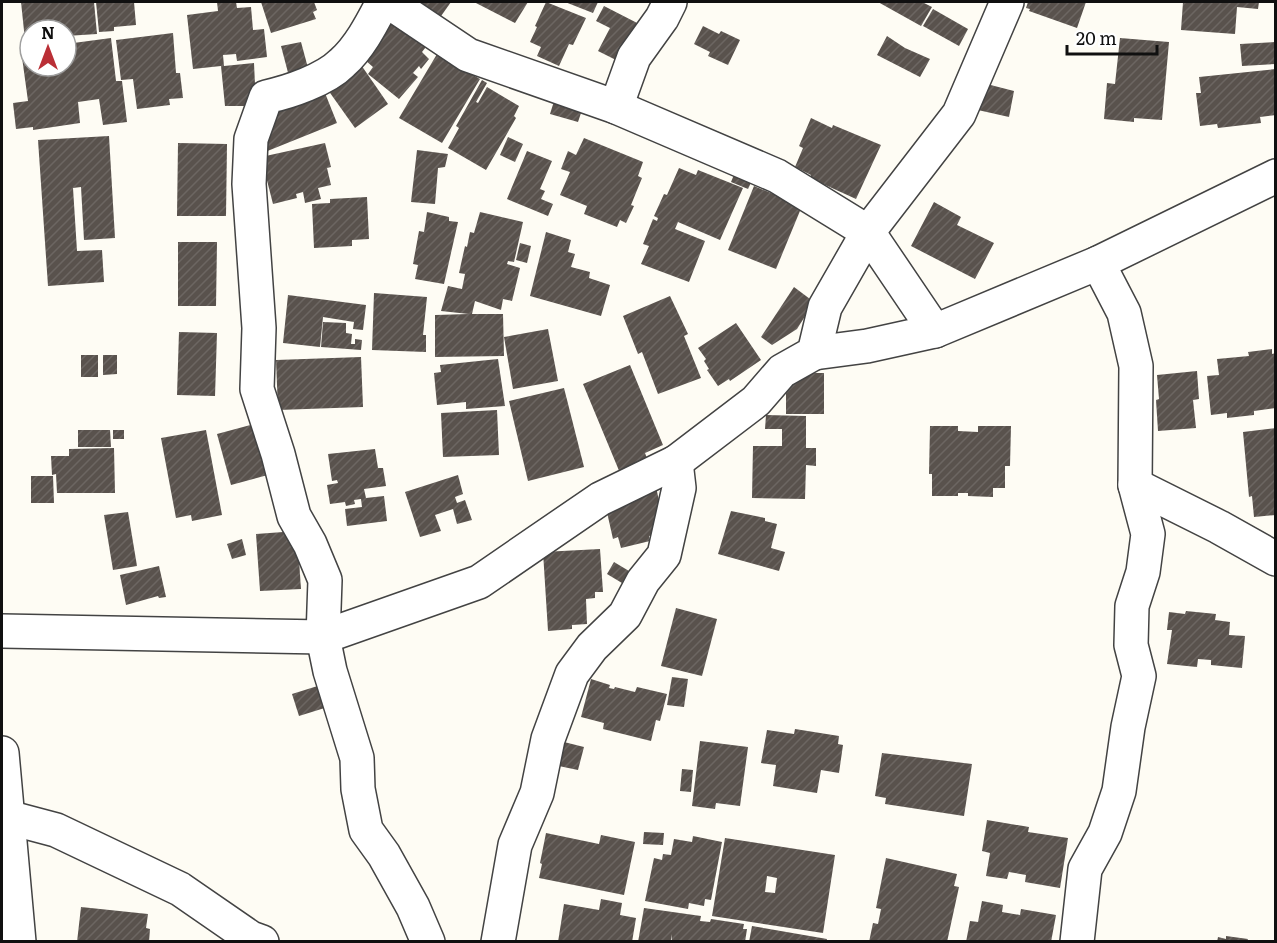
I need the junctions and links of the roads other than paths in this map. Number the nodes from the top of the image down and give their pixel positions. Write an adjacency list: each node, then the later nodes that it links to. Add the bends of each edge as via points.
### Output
1 (383, 2): 15 (street, via 342,64 266,98 251,139 249,184 259,328 257,389 294,516 325,580)
2 (389, 2): 5 (street, via 468,55)
3 (669, 2): 5 (street, via 634,57)
4 (1007, 2): 7 (street, via 959,114)
5 (616, 108): 7 (street, via 777,176)
6 (1275, 176): 8 (street)
7 (868, 232): 9 (street); 10 (street, via 825,306)
8 (1098, 263): 9 (street); 12 (street, via 1124,313 1136,366)
9 (935, 331): 10 (street)
10 (814, 353): 11 (street, via 782,371 756,401)
11 (676, 462): 15 (street, via 600,498 479,582); 21 (street, via 679,489 664,555 643,581 625,615 592,647 572,675 552,728 537,793 515,845)
12 (1135, 485): 13 (street); 22 (street, via 1148,534 1143,572 1132,606 1131,645 1139,676 1119,791 1105,833 1085,869)
13 (1275, 559)
14 (2, 631): 15 (street)
15 (323, 637): 20 (street, via 357,758 366,830 413,907)
16 (2, 753): 17 (street)
17 (4, 815): 18 (street); 19 (street, via 56,830 180,889)
18 (19, 942)
19 (262, 942)
20 (428, 942)
21 (498, 942)
22 (1077, 942)

